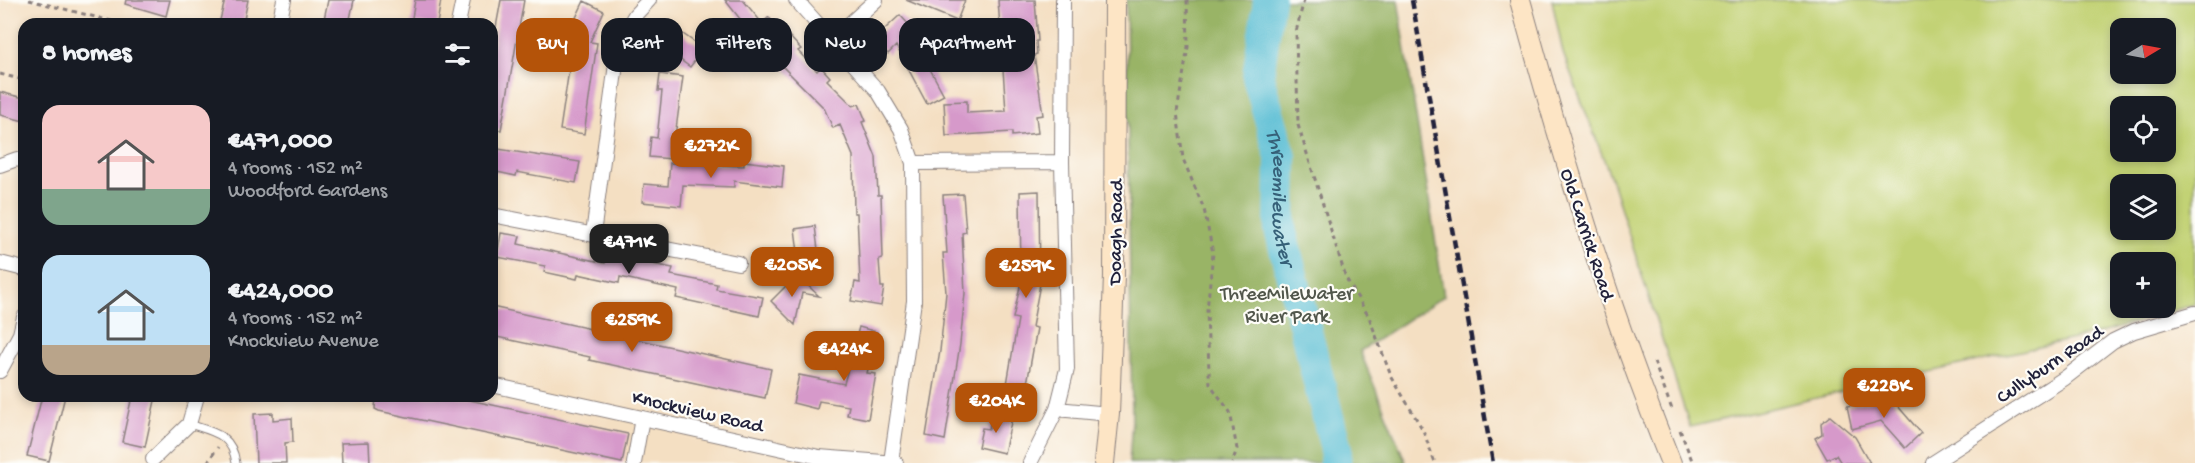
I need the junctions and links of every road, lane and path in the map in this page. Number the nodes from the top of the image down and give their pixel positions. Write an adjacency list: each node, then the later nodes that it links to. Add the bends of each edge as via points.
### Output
1 (29, 0): 12 (path)
2 (284, 0): 15 (street)
3 (463, 0): 16 (street)
4 (649, 0): 27 (street, via 619,42)
5 (796, 0): 17 (street)
6 (876, 0): 18 (street)
7 (1063, 0): 23 (street)
8 (1115, 0): 38 (main road, Doagh Road)
9 (1187, 0): 52 (path, via 1188,47 1177,112 1183,159 1204,209 1213,253 1207,310 1210,384 1230,412 1237,449)
10 (1304, 0): 53 (path, via 1296,32 1298,125 1346,278 1369,317 1391,376 1423,430)
11 (1520, 0): 54 (main road, Old Carrick Road, via 1572,185)
12 (84, 14): 13 (path); 14 (path)
13 (83, 18)
14 (100, 18)
15 (280, 18)
16 (459, 18)
17 (813, 18)
18 (856, 18)
19 (862, 72): 24 (street, via 879,91 901,129)
20 (0, 74): 21 (path)
21 (18, 78)
22 (18, 159): 25 (street)
23 (1062, 162): 24 (street); 37 (street, via 1067,369)
24 (913, 163): 49 (street, via 914,301)
25 (0, 165)
26 (498, 216): 27 (street)
27 (593, 234): 29 (street)
28 (0, 263): 30 (street)
29 (738, 263)
30 (18, 268)
31 (2195, 313): 56 (street, Cullyburn Road, via 2113,341 2065,378)
32 (18, 338): 34 (street)
33 (1652, 356): 40 (path)
34 (0, 370)
35 (498, 386): 39 (street, Knockview Road)
36 (195, 402): 41 (street)
37 (1057, 409): 38 (street); 50 (street)
38 (1109, 414): 51 (main road, Doagh Road)
39 (642, 418): 45 (street, Knockview Road); 48 (street)
40 (1675, 418)
41 (189, 424): 43 (lane); 44 (street)
42 (1679, 427): 55 (path)
43 (224, 437): 46 (path); 47 (lane, via 234,448)
44 (153, 459)
45 (819, 460): 49 (street, Knockview Road)
46 (207, 463)
47 (236, 463)
48 (634, 463)
49 (894, 463)
50 (1030, 463)
51 (1104, 463)
52 (1232, 463)
53 (1436, 463)
54 (1671, 463)
55 (1693, 463)
56 (1934, 463)

